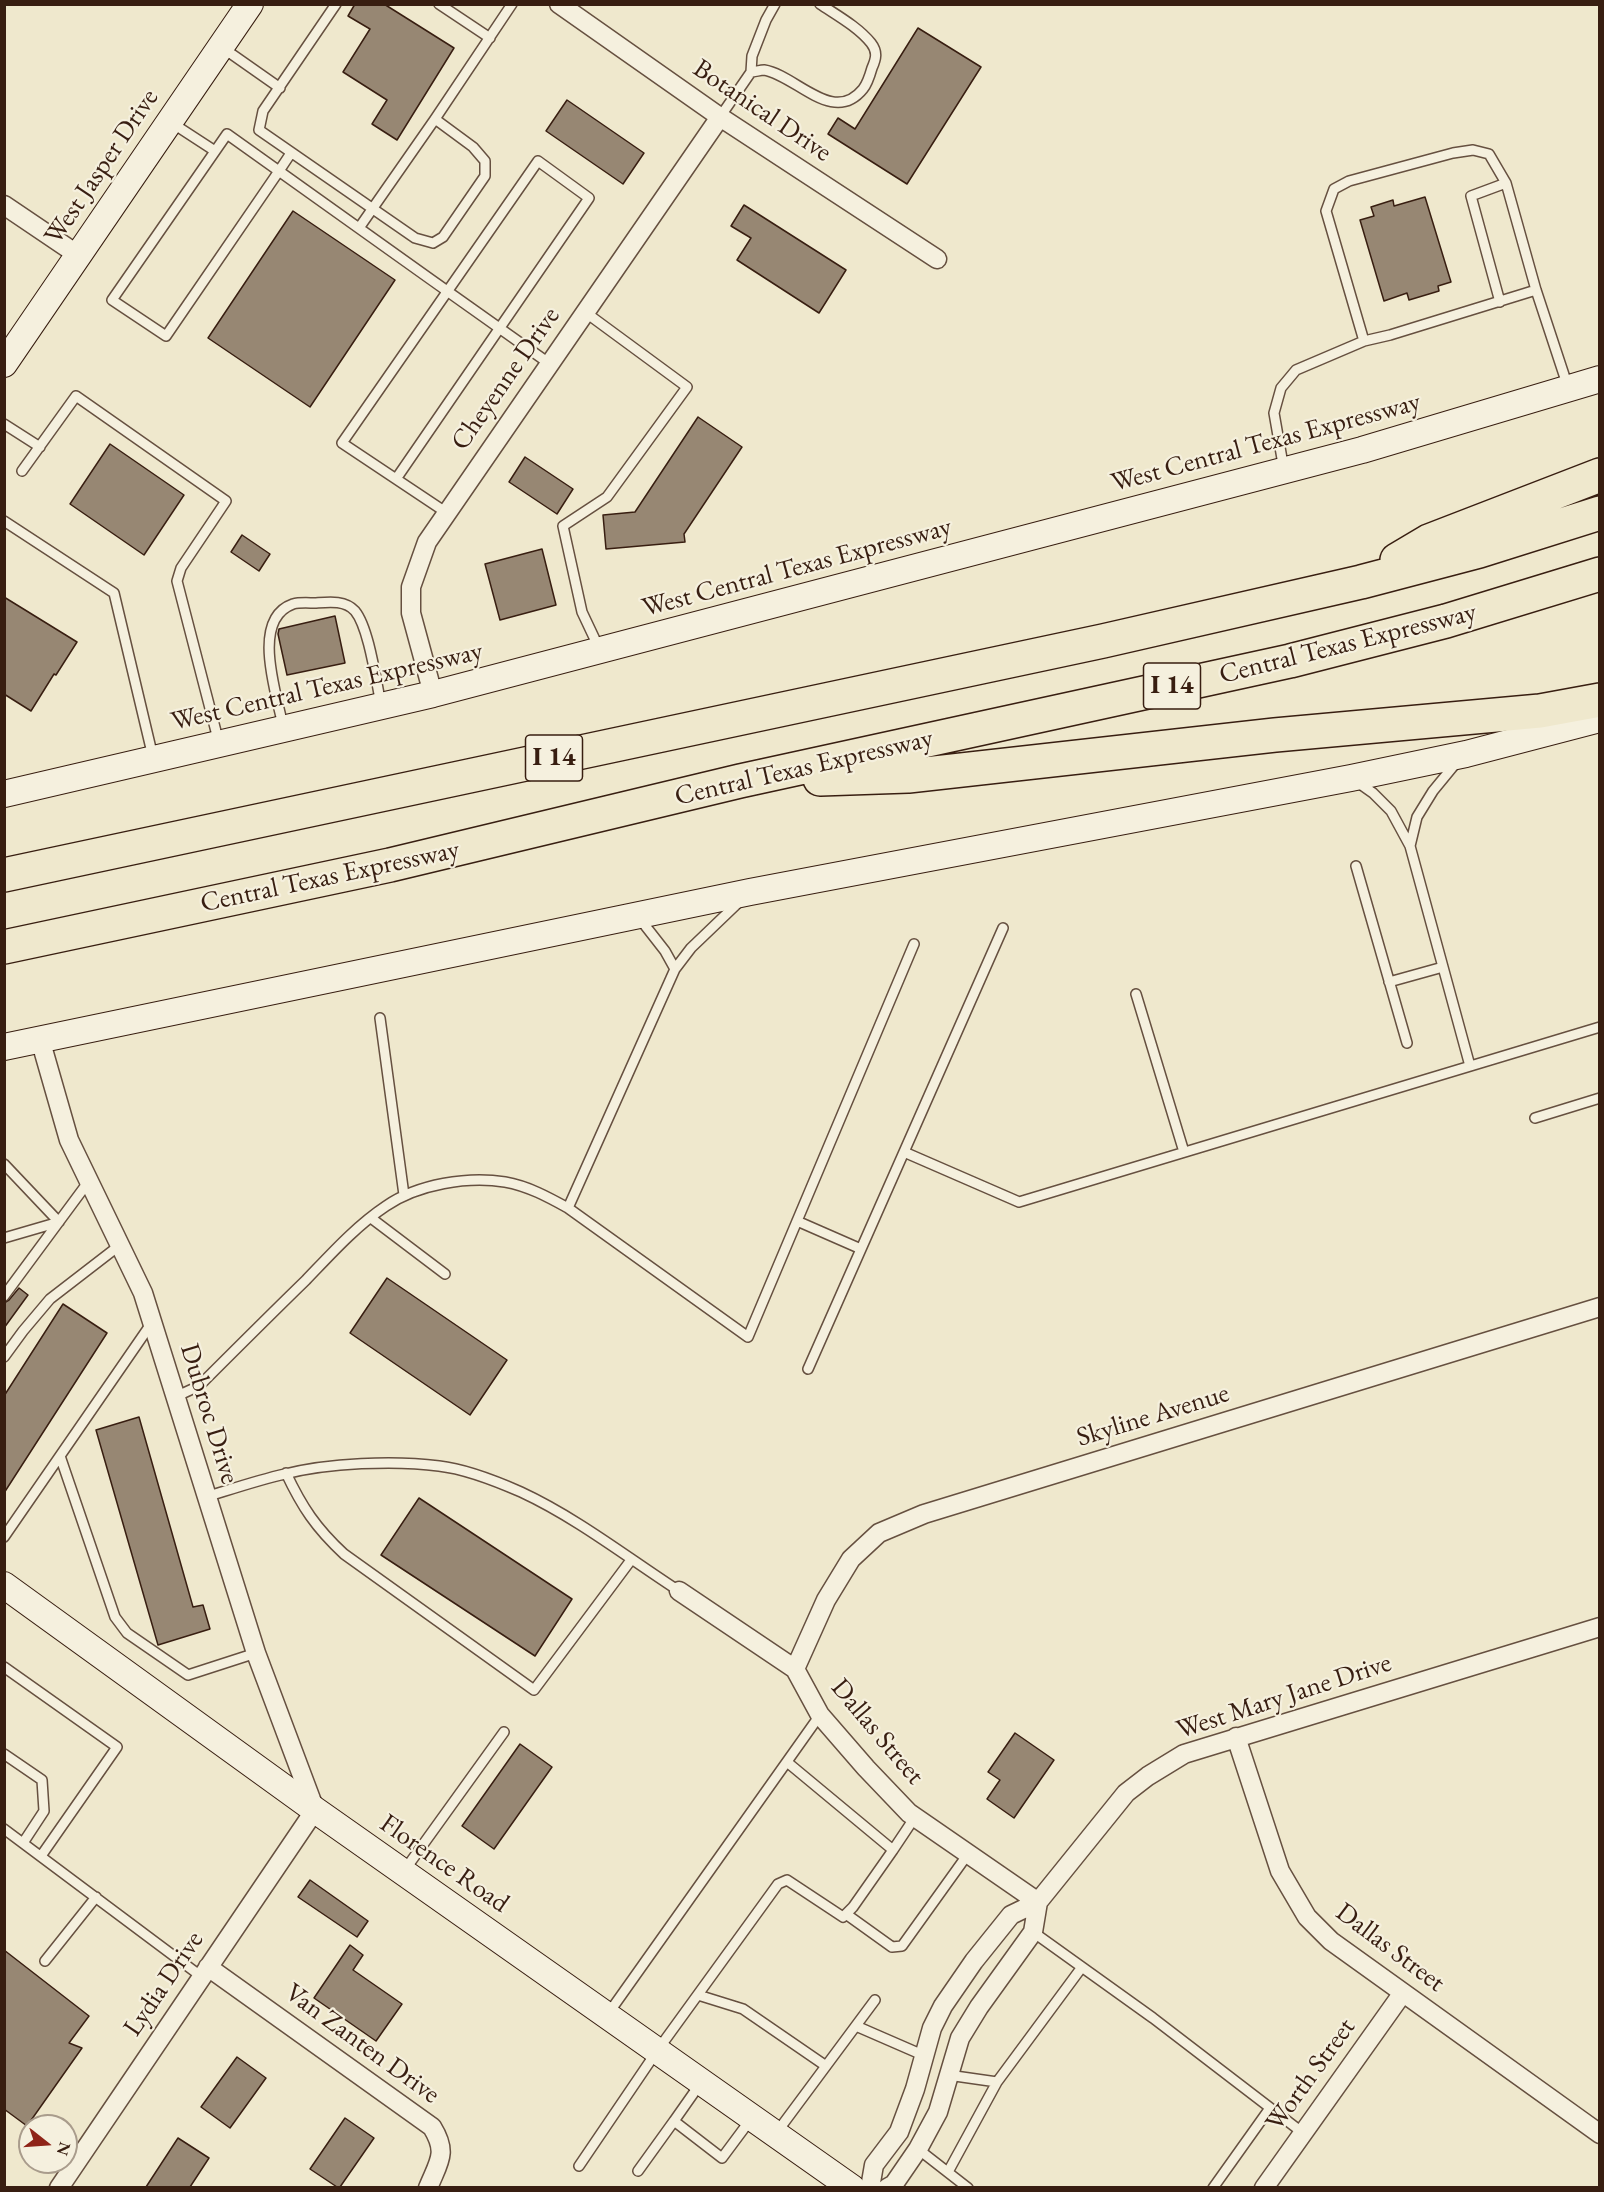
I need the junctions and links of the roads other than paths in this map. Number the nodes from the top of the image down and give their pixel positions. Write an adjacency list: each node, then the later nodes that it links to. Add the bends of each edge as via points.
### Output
1 (336, 4): 11 (lane)
2 (439, 4): 8 (lane)
3 (512, 4): 8 (lane)
4 (559, 4): 12 (street, Botanical Drive)
5 (775, 4): 10 (lane, via 752,56)
6 (820, 4): 10 (lane, via 864,34 875,48 877,58 864,89 848,101 830,102 783,76 763,70)
7 (249, 5): 9 (main road, West Jasper Drive)
8 (490, 38): 13 (lane)
9 (221, 47): 11 (lane); 14 (main road, West Jasper Drive)
10 (751, 72): 12 (lane)
11 (280, 88): 16 (lane, via 263,111 259,130)
12 (720, 117): 23 (street, Botanical Drive); 27 (street, Cheyenne Drive)
13 (435, 120): 20 (lane); 20 (lane, via 473,147 485,161 485,176 443,237 433,243 414,238)
14 (170, 121): 15 (lane); 22 (main road, West Jasper Drive)
15 (215, 151): 17 (lane, via 226,134); 17 (lane, via 112,300 166,336)
16 (291, 153): 17 (lane); 20 (lane)
17 (279, 171): 21 (lane)
18 (1506, 183): 24 (lane); 26 (lane, via 1471,196); 29 (lane, via 1489,154 1473,150 1349,181 1334,189 1326,211)
19 (4, 205): 22 (street)
20 (372, 208): 21 (lane)
21 (359, 228): 25 (lane)
22 (78, 255): 30 (main road, West Jasper Drive)
23 (937, 259)
24 (1536, 290): 26 (lane); 33 (lane)
25 (447, 291): 28 (lane); 28 (lane, via 537,161 590,198); 39 (lane, via 342,443)
26 (1500, 302): 29 (lane)
27 (585, 312): 31 (street, Cheyenne Drive); 45 (lane, via 687,387 608,497 563,526 582,612)
28 (500, 328): 31 (lane); 39 (lane)
29 (1364, 341): 37 (lane, via 1296,370 1281,388 1274,413)
30 (4, 364)
31 (550, 364): 40 (street, Cheyenne Drive)
32 (1599, 379): 33 (main road, West Central Texas Expressway)
33 (1568, 388): 37 (main road, West Central Texas Expressway)
34 (4, 423): 35 (lane)
35 (40, 447): 36 (lane); 51 (lane, via 76,396 226,501 181,568 177,581)
36 (22, 471)
37 (1285, 471): 45 (main road, West Central Texas Expressway)
38 (1599, 475): 44 (highway, via 1429,541)
39 (396, 479): 40 (lane)
40 (447, 513): 46 (street, Cheyenne Drive, via 427,542 411,587 411,613)
41 (1599, 513): 44 (highway, I 14, via 1479,551)
42 (4, 521): 53 (lane, via 114,593)
43 (1599, 574): 55 (highway, Central Texas Expressway / I 14, via 1446,621 1290,662)
44 (1361, 582): 59 (highway, I 14, via 1103,641)
45 (600, 651): 46 (main road, West Central Texas Expressway)
46 (433, 694): 48 (main road, West Central Texas Expressway)
47 (1599, 700): 55 (highway, via 1540,711 1275,735 908,776)
48 (381, 706): 50 (main road, West Central Texas Expressway); 50 (lane, via 364,628 354,610 336,601 293,604 276,616 268,656)
49 (1599, 719): 52 (main road)
50 (284, 729): 51 (main road, West Central Texas Expressway)
51 (220, 744): 53 (main road, West Central Texas Expressway)
52 (1466, 754): 54 (main road); 57 (lane, via 1447,771 1417,817)
53 (154, 759): 56 (main road, West Central Texas Expressway)
54 (1352, 778): 57 (lane, via 1391,811); 60 (main road)
55 (740, 781): 64 (highway, Central Texas Expressway / I 14, via 390,865)
56 (4, 794)
57 (1410, 846): 65 (lane)
58 (1356, 866): 67 (lane)
59 (4, 875)
60 (750, 892): 61 (main road); 66 (lane, via 691,948)
61 (637, 915): 66 (lane); 71 (main road)
62 (1003, 928): 77 (lane)
63 (915, 944): 85 (lane)
64 (4, 947)
65 (1443, 967): 67 (lane); 74 (lane)
66 (675, 969): 83 (lane)
67 (1389, 982): 72 (lane)
68 (1136, 994): 78 (lane)
69 (380, 1018): 82 (lane)
70 (1599, 1027): 74 (lane)
71 (40, 1039): 73 (main road); 81 (street, Dubroc Drive, via 69,1140)
72 (1407, 1043)
73 (4, 1047)
74 (1470, 1066): 78 (lane)
75 (1599, 1098): 76 (lane)
76 (1535, 1118)
77 (904, 1152): 78 (lane, via 1020,1202); 89 (lane)
78 (1184, 1152)
79 (4, 1164): 80 (lane)
80 (8, 1173): 86 (lane)
81 (89, 1181): 86 (lane); 88 (street, Dubroc Drive)
82 (404, 1195): 83 (lane, via 431,1186 505,1182 540,1192); 84 (lane)
83 (568, 1208): 85 (lane, via 748,1337)
84 (371, 1218): 90 (lane); 96 (lane, via 199,1386)
85 (797, 1221): 89 (lane)
86 (59, 1222): 87 (lane); 91 (lane)
87 (4, 1238)
88 (120, 1245): 93 (street, Dubroc Drive); 94 (lane, via 50,1299)
89 (861, 1249): 95 (lane)
90 (444, 1274)
91 (4, 1296)
92 (1599, 1307): 107 (street, Skyline Avenue, via 935,1511 879,1533 851,1559 811,1630)
93 (152, 1322): 96 (street, Dubroc Drive); 97 (lane)
94 (4, 1357)
95 (808, 1369)
96 (175, 1397): 99 (street, Dubroc Drive)
97 (60, 1456): 100 (lane); 105 (lane, via 115,1617 127,1633 188,1675)
98 (286, 1473): 99 (lane); 101 (lane, via 370,1463 439,1466 480,1476 553,1509); 101 (lane, via 301,1505 344,1554 534,1690)
99 (206, 1497): 105 (street, Dubroc Drive)
100 (4, 1537)
101 (631, 1560): 103 (lane)
102 (4, 1585): 113 (main road, Florence Road)
103 (679, 1592): 107 (street, Dallas Street)
104 (1599, 1627): 110 (street, West Mary Jane Drive)
105 (256, 1653): 113 (street, Dubroc Drive)
106 (4, 1667): 119 (lane, via 117,1748)
107 (795, 1669): 108 (street, Dallas Street)
108 (820, 1715): 112 (lane); 114 (street, Dallas Street)
109 (504, 1732): 120 (lane)
110 (1236, 1737): 122 (street, West Mary Jane Drive, via 1184,1754 1126,1793); 128 (street, Dallas Street, via 1280,1871 1307,1917 1331,1941)
111 (4, 1754): 116 (lane, via 42,1780 44,1811)
112 (787, 1762): 117 (lane); 131 (lane)
113 (315, 1810): 120 (main road, Florence Road); 127 (street, Lydia Drive)
114 (915, 1817): 117 (lane); 118 (street, Dallas Street)
115 (4, 1829): 116 (lane)
116 (23, 1843): 119 (lane)
117 (893, 1850): 123 (lane)
118 (969, 1854): 122 (street, Dallas Street); 123 (lane, via 902,1946 892,1947)
119 (41, 1857): 121 (lane)
120 (403, 1872): 131 (main road, Florence Road)
121 (96, 1897): 125 (lane); 127 (lane)
122 (1038, 1902): 124 (street, West Mary Jane Drive); 133 (street, West Mary Jane Drive, via 1011,1915 974,1961)
123 (846, 1914): 129 (lane, via 843,1917 787,1880 778,1884)
124 (1033, 1932): 126 (lane); 134 (street, West Mary Jane Drive)
125 (45, 1961)
126 (1082, 1967): 140 (lane); 141 (lane)
127 (205, 1972): 151 (street, Lydia Drive); 152 (street, Van Zanten Drive, via 432,2127 441,2141 442,2156)
128 (1402, 1994): 144 (street, Worth Street); 146 (street, Dallas Street)
129 (698, 1995): 135 (lane); 137 (lane, via 743,2008)
130 (875, 2000): 132 (lane)
131 (607, 2015): 135 (main road, Florence Road)
132 (856, 2026): 136 (lane); 137 (lane)
133 (932, 2028): 134 (street); 136 (street, West Mary Jane Drive)
134 (960, 2038): 138 (street, West Mary Jane Drive)
135 (657, 2050): 139 (main road, Florence Road); 148 (lane)
136 (925, 2056): 154 (street, West Mary Jane Drive, via 899,2132 874,2166)
137 (826, 2066): 145 (lane)
138 (948, 2075): 140 (lane); 147 (street, West Mary Jane Drive, via 938,2112)
139 (701, 2082): 142 (main road, Florence Road); 143 (lane)
140 (997, 2082): 150 (lane)
141 (1270, 2108): 144 (lane); 157 (lane)
142 (752, 2117): 143 (lane, via 723,2158); 145 (main road, Florence Road)
143 (674, 2121): 149 (lane)
144 (1303, 2133): 158 (street, Worth Street)
145 (776, 2134): 153 (main road, Florence Road)
146 (1599, 2134)
147 (918, 2149): 150 (lane); 155 (street, West Mary Jane Drive, via 894,2184)
148 (579, 2166)
149 (638, 2171)
150 (948, 2172): 156 (lane)
151 (59, 2187)
152 (429, 2187)
153 (852, 2187)
154 (870, 2187)
155 (887, 2187)
156 (968, 2187)
157 (1213, 2187)
158 (1264, 2187)

